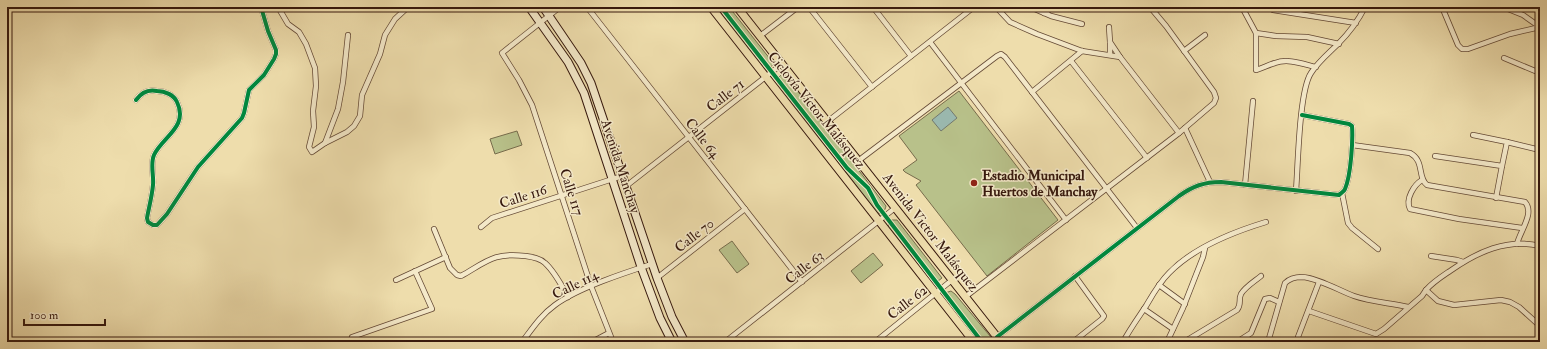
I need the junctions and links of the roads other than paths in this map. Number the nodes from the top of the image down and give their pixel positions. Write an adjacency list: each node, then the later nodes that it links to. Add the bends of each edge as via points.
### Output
1 (261, 7): 51 (street, via 276,50 274,59 264,75 249,90 242,118 198,167 167,214 153,226 147,218 153,184 153,156 175,128 180,112 176,100 161,91 144,92)
2 (278, 7): 60 (street, via 288,24 299,32 315,68 314,127 310,151)
3 (408, 7): 60 (street, via 395,19 385,35 380,54 362,95 357,122 347,132)
4 (529, 7): 25 (street, Avenida Manchay)
5 (543, 7): 24 (street, Avenida Manchay)
6 (560, 7): 24 (street)
7 (587, 7): 58 (street, Calle 64)
8 (712, 7): 47 (main road)
9 (737, 7): 32 (main road, Avenida Victor Malásquez)
10 (798, 7): 32 (street)
11 (809, 7): 49 (street)
12 (873, 7): 39 (street)
13 (974, 7): 34 (street)
14 (996, 7): 38 (street, via 1010,22)
15 (1030, 7): 23 (street)
16 (1054, 7): 23 (street)
17 (1150, 7): 37 (street)
18 (1242, 7): 30 (street)
19 (1365, 7): 26 (street)
20 (1442, 7): 29 (street, via 1462,49)
21 (1503, 7): 29 (street, via 1523,15)
22 (1273, 10): 26 (street)
23 (1044, 13): 27 (street)
24 (549, 16): 25 (street); 67 (street, Avenida Manchay, via 589,78)
25 (541, 22): 68 (street, Avenida Manchay, via 568,62 581,87); 76 (street, Calle 117, via 502,53 530,101)
26 (1356, 23): 36 (street)
27 (1082, 24)
28 (1109, 27): 35 (street)
29 (1540, 27)
30 (1256, 33): 36 (street, via 1306,37); 45 (street, via 1256,70 1284,62)
31 (348, 35): 60 (street, via 338,109)
32 (760, 36): 44 (main road, Avenida Victor Malásquez)
33 (1205, 36): 37 (street)
34 (930, 42): 39 (street); 48 (street)
35 (1110, 42): 40 (street); 41 (street)
36 (1339, 44): 45 (street)
37 (1184, 51): 55 (street, via 1216,98 1211,107)
38 (1082, 52): 40 (street); 43 (street)
39 (911, 56): 49 (street)
40 (1110, 56): 41 (street)
41 (1120, 57): 56 (street)
42 (1504, 58): 46 (street)
43 (1071, 61): 50 (street); 64 (street)
44 (782, 64): 47 (street, Calle 71); 54 (main road, Avenida Victor Malásquez)
45 (1316, 66): 53 (street, via 1307,80)
46 (1540, 73)
47 (766, 77): 58 (street, Calle 71); 81 (main road)
48 (961, 83): 50 (street, via 1001,54); 65 (street); 80 (street)
49 (872, 86): 54 (street)
50 (1032, 92): 73 (street)
51 (136, 100)
52 (1253, 101): 71 (street)
53 (1302, 115): 61 (street, via 1350,124); 74 (street)
54 (827, 122): 65 (main road, Avenida Victor Malásquez)
55 (1185, 128): 56 (street); 70 (street)
56 (1179, 134): 64 (street)
57 (1473, 135): 59 (street)
58 (689, 138): 72 (street, Calle 71); 79 (street, Calle 64)
59 (1507, 142): 62 (street); 66 (street)
60 (325, 143)
61 (1352, 145): 69 (street, via 1410,153 1419,162); 75 (street, via 1348,180)
62 (1540, 150)
63 (1435, 156): 66 (street)
64 (1147, 158): 73 (street)
65 (858, 161): 78 (main road, Avenida Victor Malásquez)
66 (1502, 166): 77 (street)
67 (622, 176): 68 (street, Calle 116); 72 (street, Avenida Manchay)
68 (611, 179): 76 (street, Calle 116); 95 (street, Avenida Manchay)
69 (1422, 180): 77 (street, via 1427,186); 85 (street, via 1412,190 1410,209)
70 (1210, 182): 71 (street); 84 (street, via 1190,189)
71 (1245, 185): 74 (street)
72 (625, 187): 94 (street, Avenida Manchay)
73 (1106, 189): 80 (street); 84 (street)
74 (1296, 191): 75 (street, via 1325,195)
75 (1342, 193): 90 (street, via 1348,223)
76 (562, 195): 83 (street, Calle 116, via 492,218); 105 (street, Calle 117)
77 (1496, 198): 85 (street, via 1526,203 1527,221)
78 (896, 208): 81 (street, Calle 63); 101 (main road, Avenida Victor Malásquez)
79 (745, 209): 99 (street, Calle 70); 102 (street, Calle 64)
80 (1066, 220): 109 (street)
81 (879, 221): 102 (street, Calle 63); 107 (main road)
82 (1266, 222): 89 (street, via 1242,230)
83 (481, 227)
84 (1137, 228): 97 (street)
85 (1522, 228): 87 (street)
86 (434, 229): 92 (street)
87 (1517, 244): 88 (street); 93 (street, via 1496,247)
88 (1540, 246)
89 (1205, 248): 104 (street, via 1177,265); 111 (street)
90 (1378, 249)
91 (1431, 256): 93 (street)
92 (446, 257): 96 (street); 108 (street, via 450,268 461,276 498,256 511,254 533,257 546,264)
93 (1463, 262): 106 (street, via 1434,281)
94 (652, 264): 95 (street, Calle 114); 99 (street, Avenida Manchay)
95 (641, 267): 105 (street, Calle 114); 124 (street, Avenida Manchay)
96 (415, 271): 100 (street); 118 (street, via 432,309)
97 (1075, 276): 120 (street); 129 (street, via 1104,316)
98 (1262, 276): 132 (street, via 1242,292 1237,310)
99 (657, 278): 125 (street, Avenida Manchay)
100 (396, 280)
101 (952, 280): 107 (street, Calle 62); 109 (main road, Avenida Victor Malásquez)
102 (802, 282): 126 (street, Calle 63)
103 (1319, 282): 110 (street, via 1302,277 1290,279 1285,283); 112 (street, via 1363,298); 114 (street)
104 (1159, 285): 111 (street); 113 (street)
105 (591, 286): 108 (street, Calle 114); 117 (street, Calle 117)
106 (1426, 290): 112 (street); 115 (street, via 1438,301 1454,305 1501,300 1510,302)
107 (935, 294): 127 (street, Calle 62); 128 (main road)
108 (568, 297): 121 (street, Calle 114, via 547,312)
109 (965, 297): 120 (main road, Avenida Victor Malásquez)
110 (1279, 302): 133 (street, via 1266,299 1251,333); 134 (street)
111 (1185, 304): 116 (street)
112 (1408, 307): 114 (street, via 1376,334)
113 (1144, 310): 116 (street); 130 (street)
114 (1309, 311): 119 (street)
115 (1540, 326)
116 (1173, 329): 131 (street)
117 (609, 333): 122 (street); 123 (street, Calle 117)
118 (352, 337)
119 (1298, 337)
120 (999, 339)
121 (522, 342)
122 (592, 342)
123 (613, 342)
124 (672, 342)
125 (685, 342)
126 (725, 342)
127 (875, 342)
128 (974, 342)
129 (1073, 342)
130 (1123, 342)
131 (1167, 342)
132 (1184, 342)
133 (1237, 342)
134 (1268, 342)

